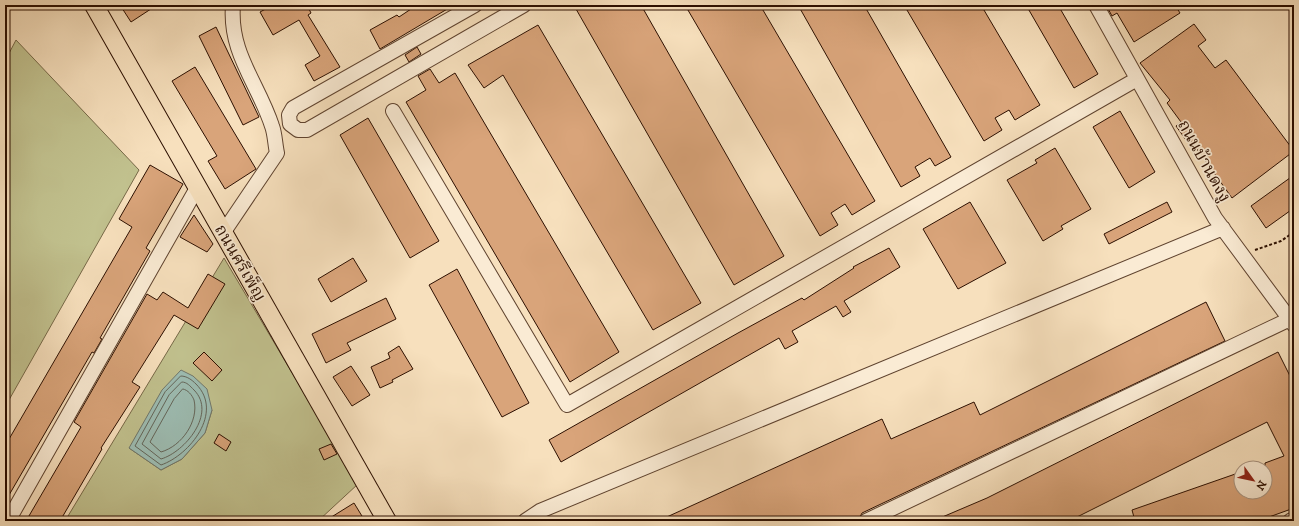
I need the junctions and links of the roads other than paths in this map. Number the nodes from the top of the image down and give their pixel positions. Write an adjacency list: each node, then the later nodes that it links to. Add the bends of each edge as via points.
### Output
1 (94, 5): 10 (main road, ถนนศรีเพ็ญ)
2 (233, 5): 9 (street, via 232,19 238,52 273,126)
3 (475, 5): 8 (street, via 293,108 289,115)
4 (524, 5): 8 (street, via 307,130 298,130)
5 (1096, 5): 6 (street, ถนนบ้านดงงู)
6 (1137, 79): 7 (street, via 567,406); 11 (street, ถนนบ้านดงงู)
7 (394, 111)
8 (290, 124): 9 (street)
9 (277, 153): 12 (street)
10 (197, 188): 12 (main road, ถนนศรีเพ็ญ); 15 (street)
11 (1223, 228): 13 (street, ถนนบ้านดงงู); 17 (street, via 540,511)
12 (223, 233): 16 (main road, ถนนศรีเพ็ญ)
13 (1292, 322): 18 (street)
14 (1294, 520): 19 (street)
15 (8, 521)
16 (387, 521)
17 (525, 521)
18 (866, 521)
19 (1290, 521)

